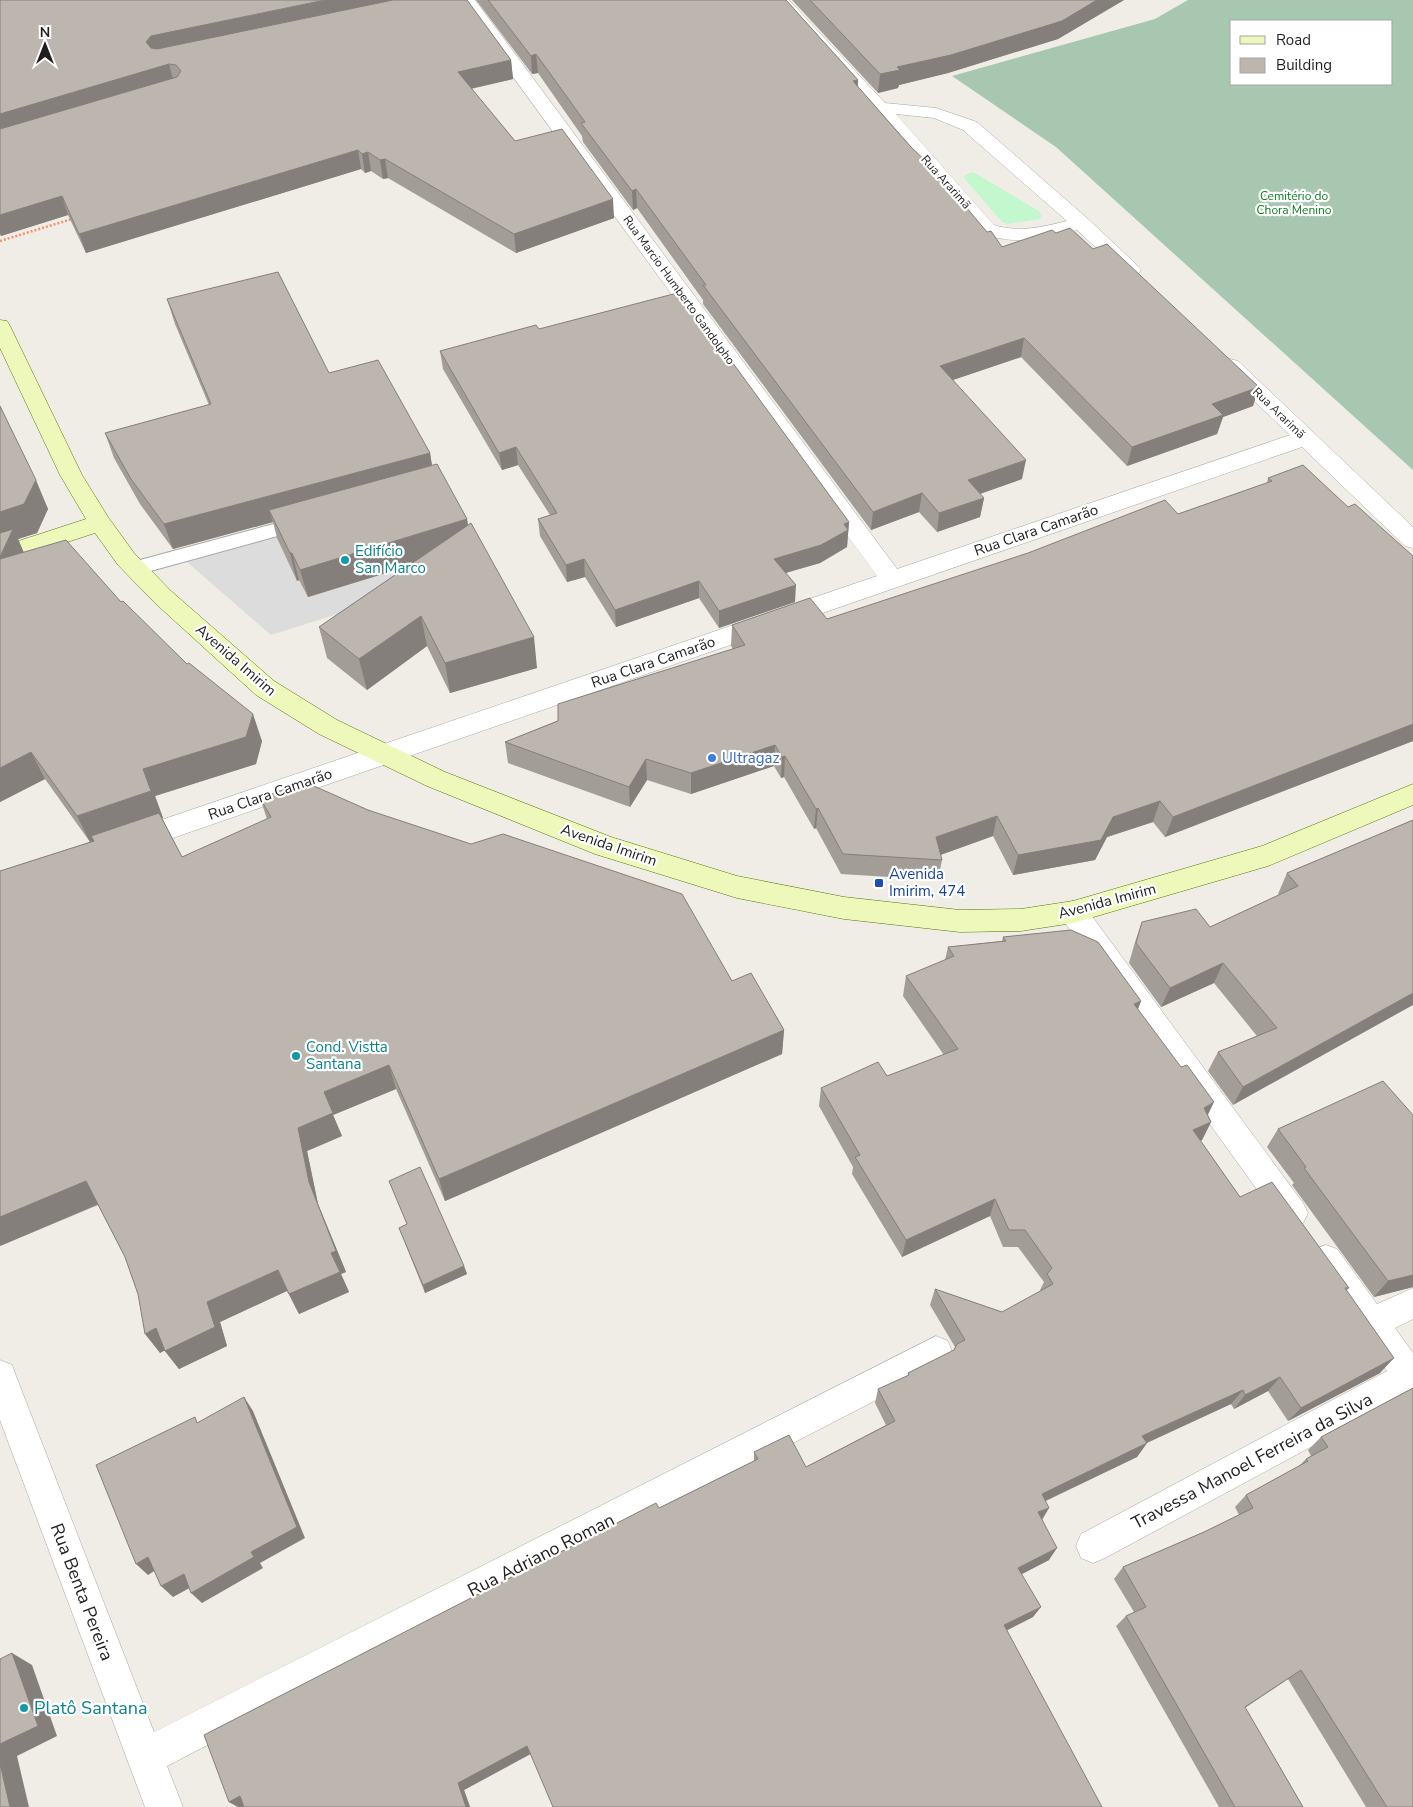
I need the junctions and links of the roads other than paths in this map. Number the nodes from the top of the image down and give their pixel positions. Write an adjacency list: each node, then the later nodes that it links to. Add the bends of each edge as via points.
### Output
1 (466, 0): 14 (street, Rua Marcio Humberto Gandolpho)
2 (780, 0): 3 (street, Rua Ararimã)
3 (880, 108): 4 (street, via 927,110 970,126); 4 (street, Rua Ararimã, via 987,229 999,234 1025,236)
4 (1081, 223): 5 (street)
5 (1144, 283)
6 (0, 326): 10 (main road, Avenida Imirim, via 71,475)
7 (1214, 350): 8 (street, Rua Ararimã)
8 (1305, 438): 11 (street, Rua Ararimã); 14 (street, Rua Clara Camarão)
9 (319, 518): 13 (lane)
10 (100, 523): 12 (main road); 13 (main road, Avenida Imirim)
11 (1413, 540)
12 (0, 556)
13 (136, 568): 15 (main road, Avenida Imirim, via 265,688 328,727)
14 (892, 580): 15 (street, Rua Clara Camarão)
15 (384, 754): 17 (street, Rua Clara Camarão); 18 (main road, Avenida Imirim, via 436,779 604,846 737,887 844,908 960,921 1021,920)
16 (1413, 794): 18 (main road, Avenida Imirim, via 1268,855)
17 (113, 848)
18 (1073, 912): 20 (street)
19 (1413, 1302): 20 (street)
20 (1371, 1323): 23 (street)
21 (936, 1352): 25 (street, Rua Adriano Roman)
22 (0, 1376): 25 (street, Rua Benta Pereira)
23 (1412, 1378): 24 (street, Travessa Manoel Ferreira da Silva)
24 (1094, 1546)
25 (145, 1757): 26 (street, Rua Benta Pereira)
26 (164, 1807)

